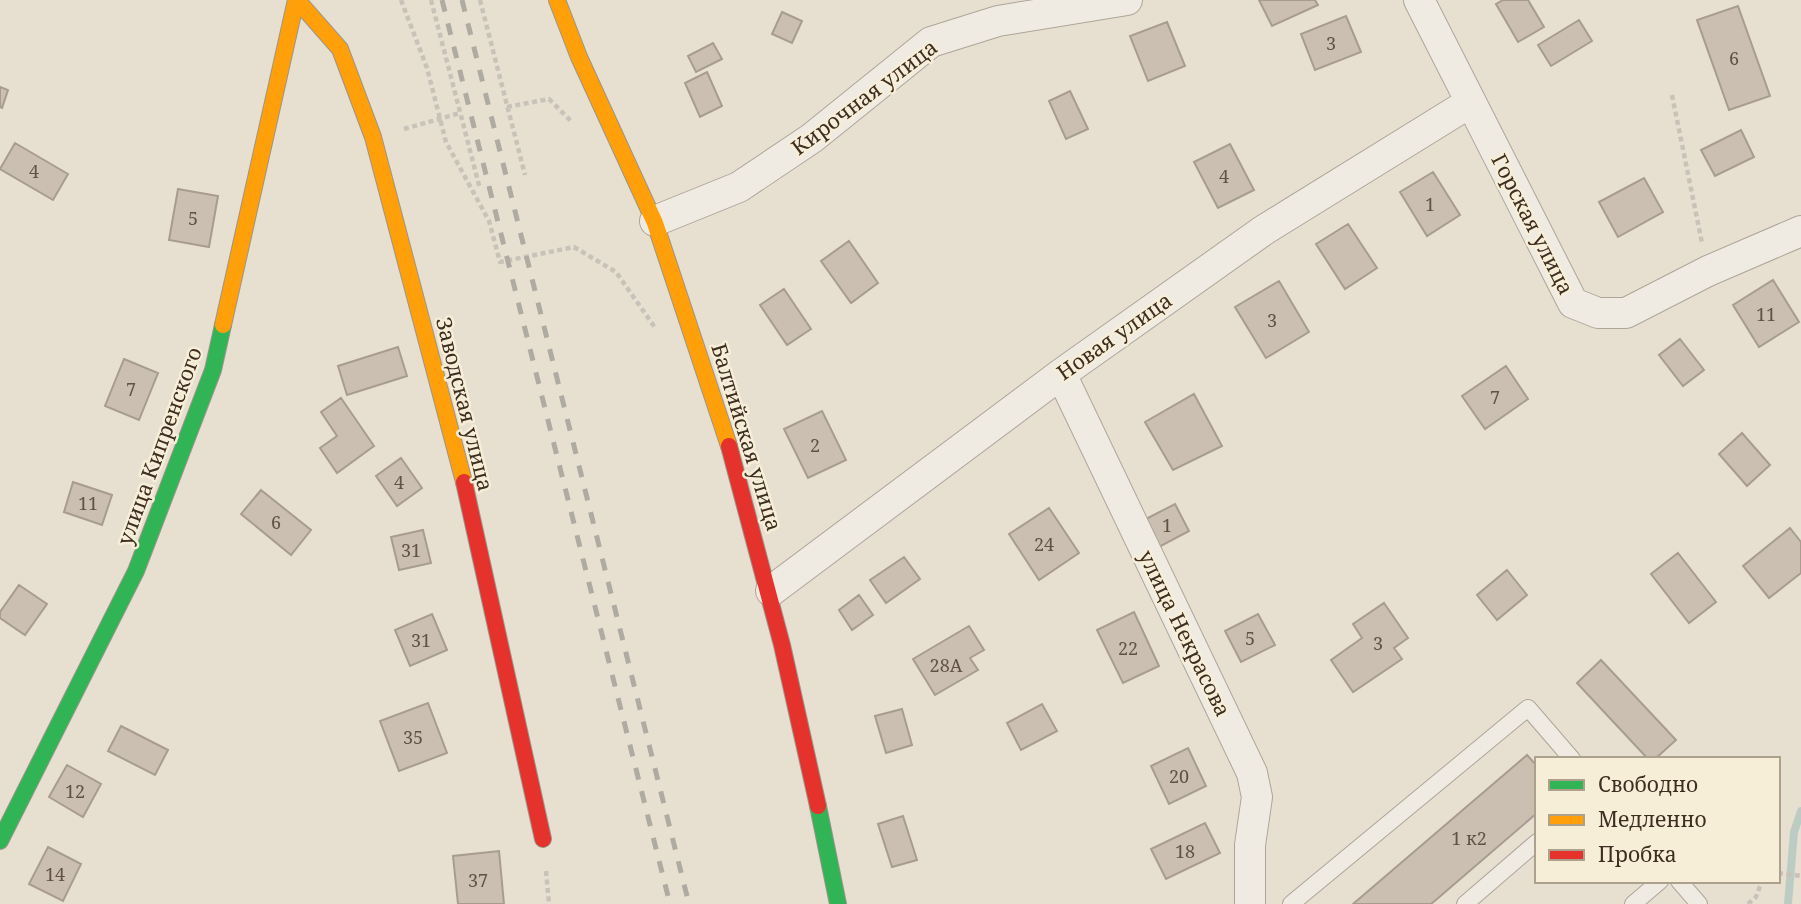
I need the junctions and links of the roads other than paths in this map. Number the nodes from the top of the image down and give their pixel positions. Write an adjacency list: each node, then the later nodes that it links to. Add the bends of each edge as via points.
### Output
1 (296, 0): 11 (street, Заводская улица, via 340,49 373,137 463,477); 12 (street, улица Кипренского, via 213,370 136,572)
2 (558, 0): 6 (street, Балтийская улица)
3 (1127, 0): 6 (street, Кирочная улица, via 998,21 931,42 812,138 739,187)
4 (1419, 0): 5 (street, Горская улица)
5 (1471, 102): 7 (street, Горская улица, via 1573,303 1598,313 1626,313); 8 (street, Новая улица, via 1264,230)
6 (655, 221): 9 (street, Балтийская улица, via 722,419)
7 (1801, 231)
8 (1061, 373): 9 (street, Новая улица); 17 (street, улица Некрасова, via 1252,773 1257,797 1250,845)
9 (771, 591): 16 (street, Балтийская улица)
10 (1570, 757): 18 (lane, via 1528,708)
11 (543, 839)
12 (0, 841)
13 (1535, 844): 19 (lane)
14 (1658, 883): 20 (lane)
15 (1681, 883): 21 (lane)
16 (838, 904)
17 (1250, 904)
18 (1291, 904)
19 (1465, 904)
20 (1633, 904)
21 (1699, 904)

